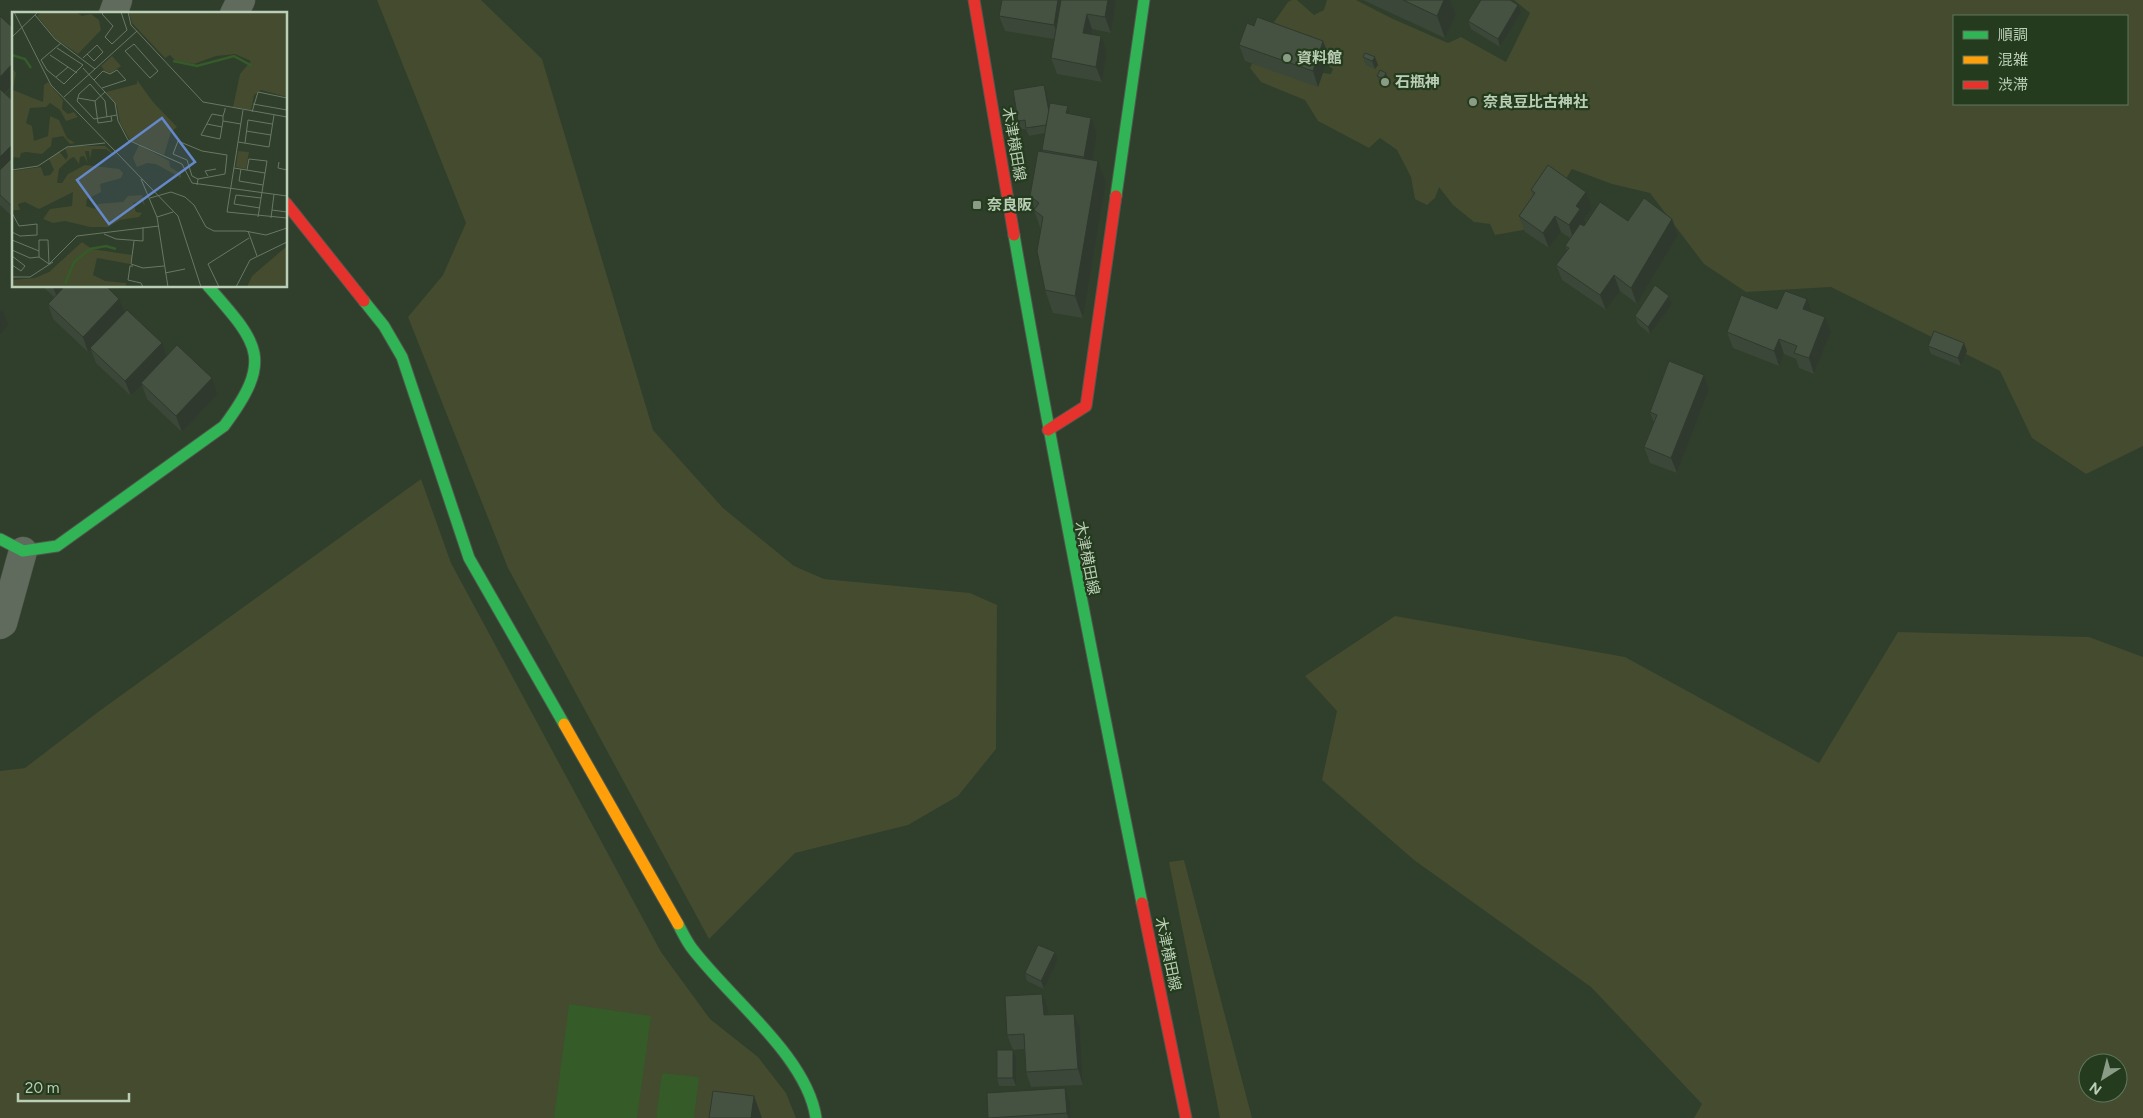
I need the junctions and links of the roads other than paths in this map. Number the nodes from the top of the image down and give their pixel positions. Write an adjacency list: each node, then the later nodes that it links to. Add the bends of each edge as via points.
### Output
1 (118, 0): 5 (street)
2 (241, 0): 6 (street)
3 (974, 0): 9 (street, 木津横田線)
4 (1144, 0): 9 (street, via 1086,406)
5 (114, 12)
6 (235, 12)
7 (288, 206): 13 (street, via 384,326 402,357 469,558 691,947 790,1059 814,1104)
8 (210, 288): 11 (street, via 243,325 257,357 254,382 241,406 224,426 57,546)
9 (1048, 430): 14 (street, 木津横田線)
10 (0, 539): 11 (street)
11 (24, 551): 12 (street)
12 (0, 625)
13 (816, 1118)
14 (1186, 1118)

